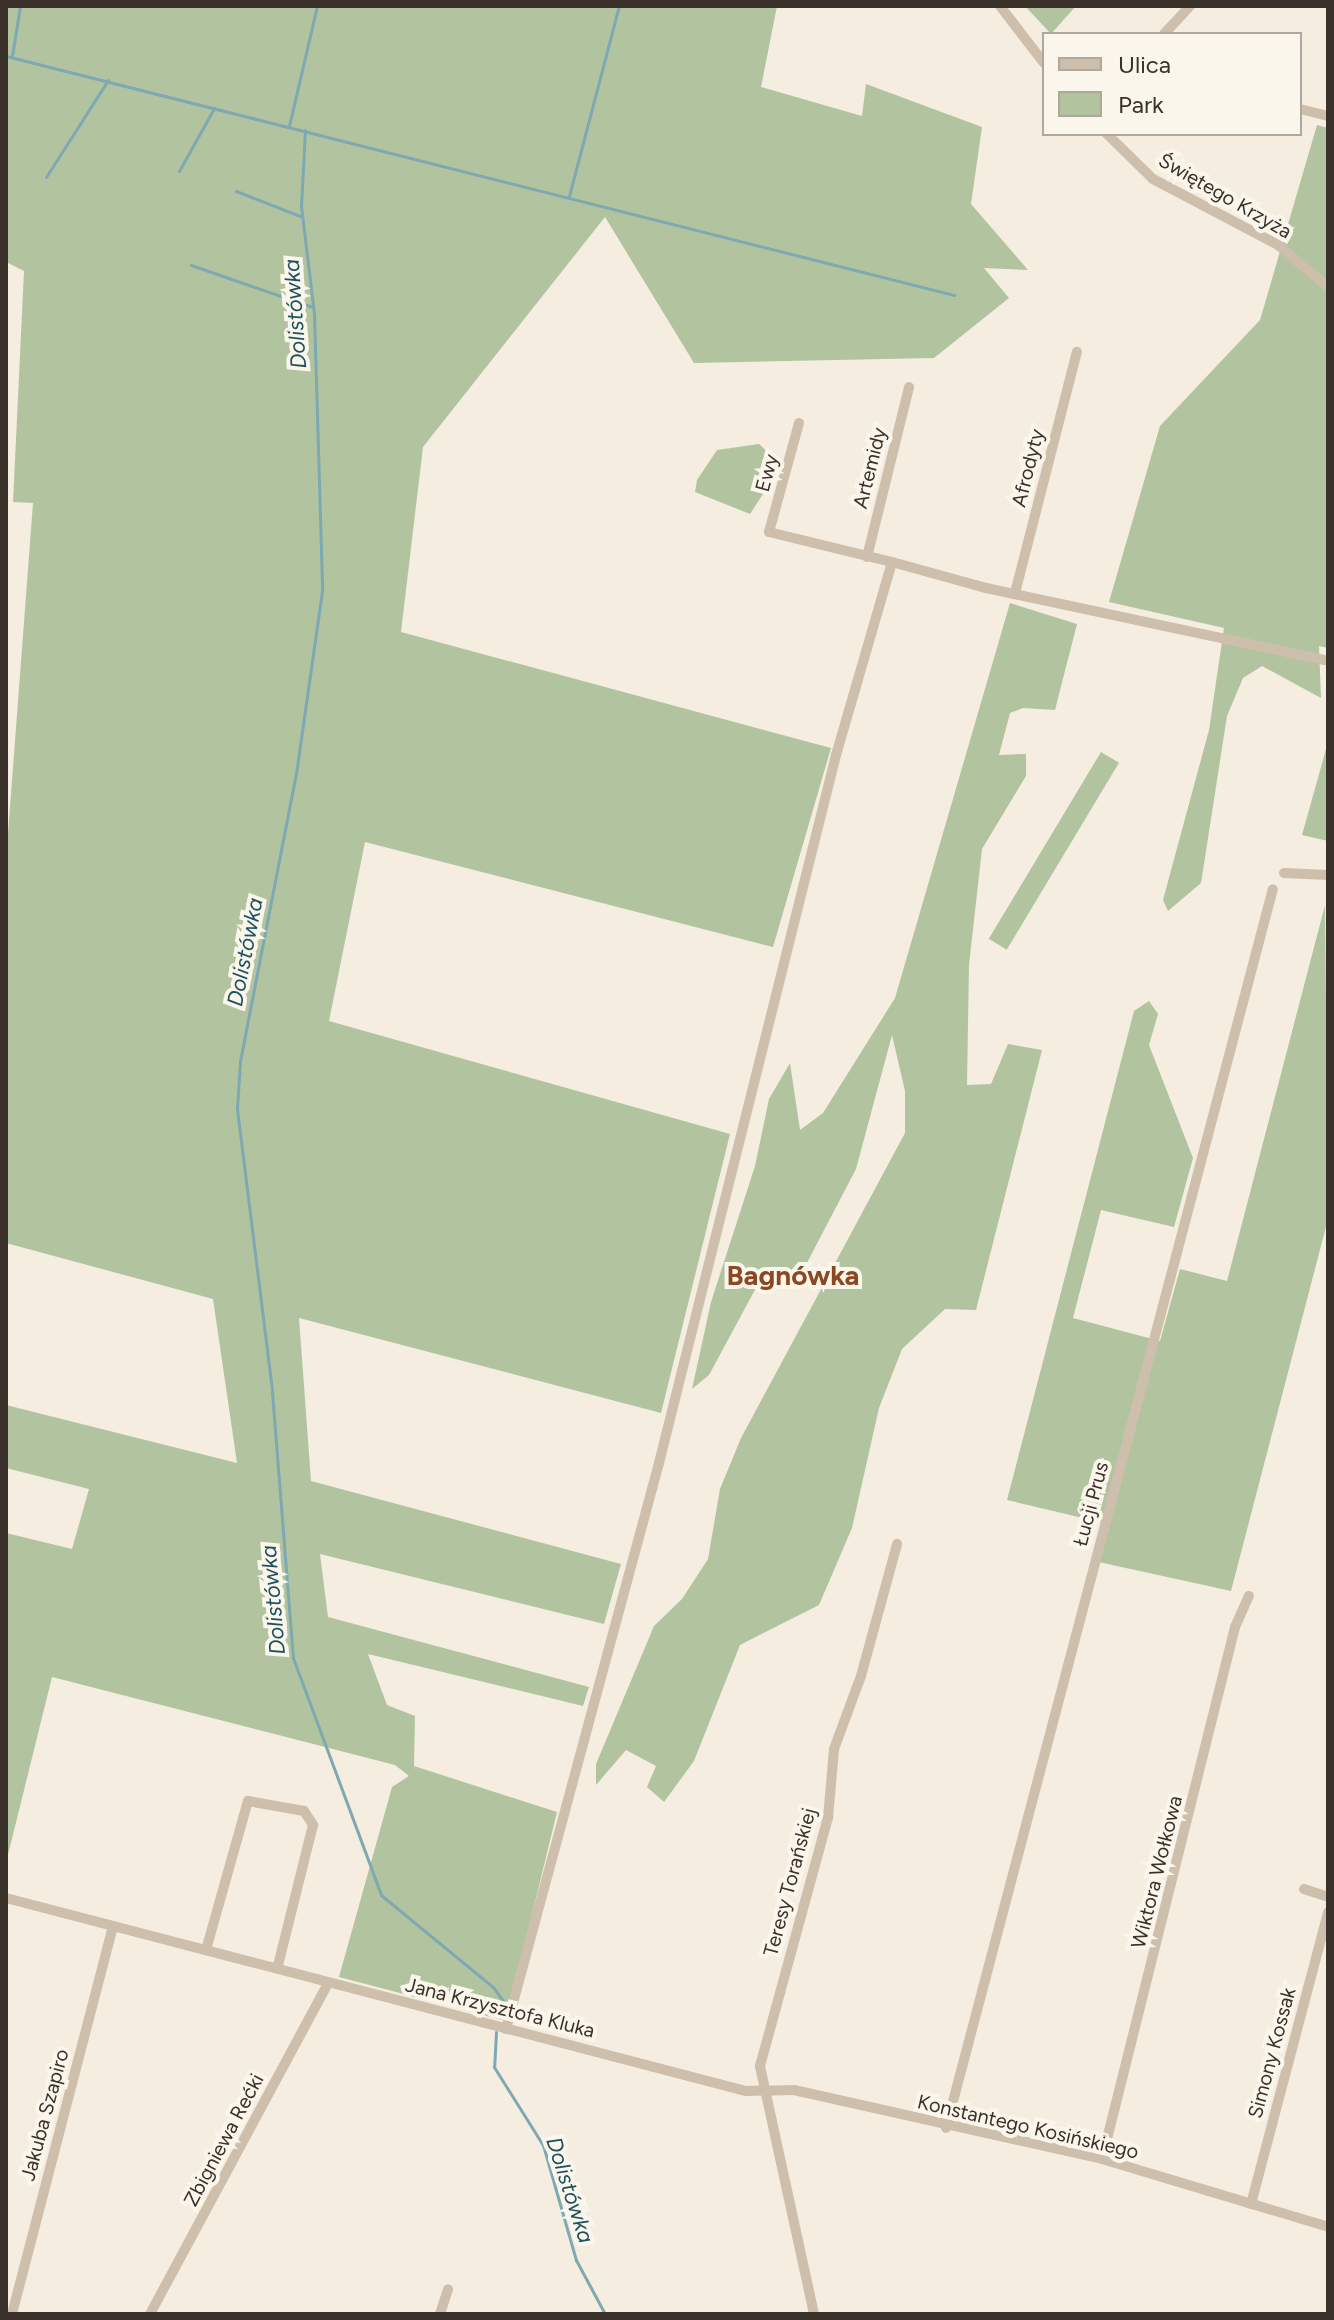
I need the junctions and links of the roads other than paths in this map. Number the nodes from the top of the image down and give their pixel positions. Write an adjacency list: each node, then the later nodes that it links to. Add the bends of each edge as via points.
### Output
1 (1000, 6): 4 (street)
2 (1190, 6): 3 (street)
3 (1166, 32)
4 (1042, 60)
5 (1302, 110): 6 (street)
6 (1328, 116)
7 (1109, 136): 8 (street, Świętego Krzyża, via 1153,179 1278,245)
8 (1328, 287)
9 (1077, 352): 14 (street, Afrodyty)
10 (909, 387): 12 (street, Artemidy)
11 (799, 423): 12 (street, Ewy, via 769,532)
12 (867, 557): 13 (street)
13 (892, 562): 14 (street); 29 (street, via 836,755 659,1463)
14 (1015, 593): 15 (street)
15 (1328, 661)
16 (1284, 873): 17 (street)
17 (1328, 875)
18 (1273, 889): 31 (street, Łucji Prus)
19 (897, 1544): 30 (street, Teresy Torańskiej, via 861,1676 834,1749 828,1818 760,2066)
20 (1249, 1596): 32 (street, Wiktora Wołkowa, via 1235,1627)
21 (1304, 1889): 22 (street)
22 (1328, 1897)
23 (6, 1898): 25 (street, Jana Krzysztofa Kluka)
24 (1328, 1912): 33 (street, Simony Kossak)
25 (113, 1926): 26 (street, Jana Krzysztofa Kluka); 36 (street, Jakuba Szapiro)
26 (206, 1950): 27 (street, Jana Krzysztofa Kluka); 27 (street, via 248,1801 304,1811 313,1825)
27 (277, 1969): 28 (street, Jana Krzysztofa Kluka)
28 (328, 1983): 29 (street, Jana Krzysztofa Kluka); 37 (street, Zbigniewa Rećki)
29 (506, 2029): 30 (street, Jana Krzysztofa Kluka)
30 (764, 2091): 31 (street, Konstantego Kosińskiego, via 794,2090); 39 (street, via 773,2106)
31 (946, 2128): 32 (street, Konstantego Kosińskiego)
32 (1102, 2159): 33 (street, Konstantego Kosińskiego)
33 (1251, 2204): 34 (street, Konstantego Kosińskiego)
34 (1328, 2227)
35 (448, 2289): 38 (street)
36 (12, 2314)
37 (150, 2314)
38 (440, 2314)
39 (814, 2314)

